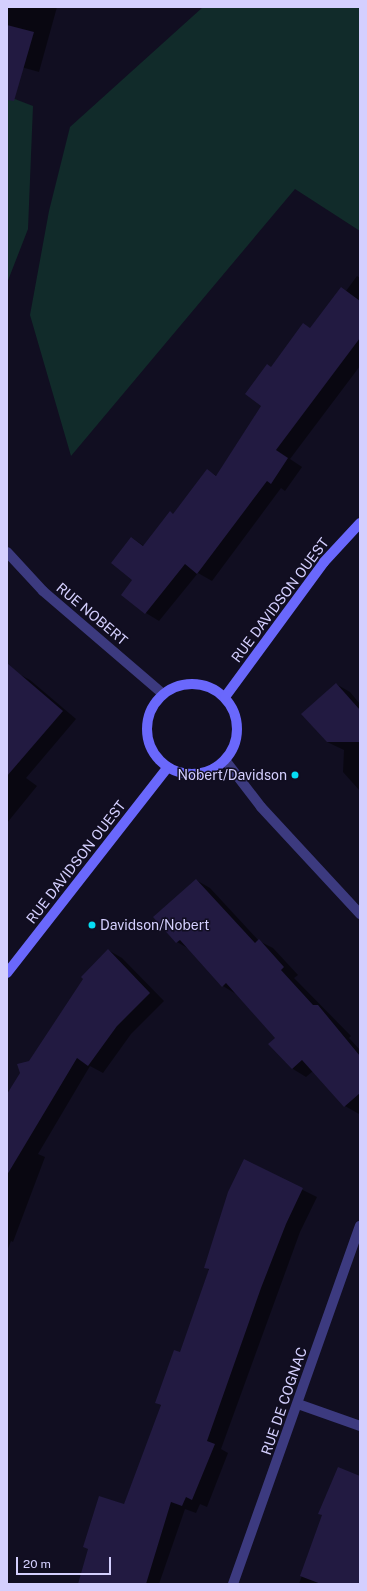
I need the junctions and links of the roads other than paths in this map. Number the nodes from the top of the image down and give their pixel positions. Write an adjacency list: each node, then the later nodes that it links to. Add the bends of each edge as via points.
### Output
1 (360, 522): 4 (street, RUE DAVIDSON OUEST, via 324,562)
2 (7, 552): 3 (street, RUE NOBERT, via 43,591)
3 (162, 693): 4 (street, via 185,684 207,685); 6 (street, via 151,709 146,731 152,752)
4 (225, 697): 5 (street, via 236,716 237,738)
5 (225, 760): 6 (street, via 210,771 189,775); 7 (street, via 261,807)
6 (167, 768): 8 (street, RUE DAVIDSON OUEST)
7 (360, 914)
8 (7, 973)
9 (360, 1226): 10 (street, RUE DE COGNAC)
10 (298, 1404): 11 (street); 12 (street, RUE DE COGNAC)
11 (360, 1426)
12 (233, 1584)

